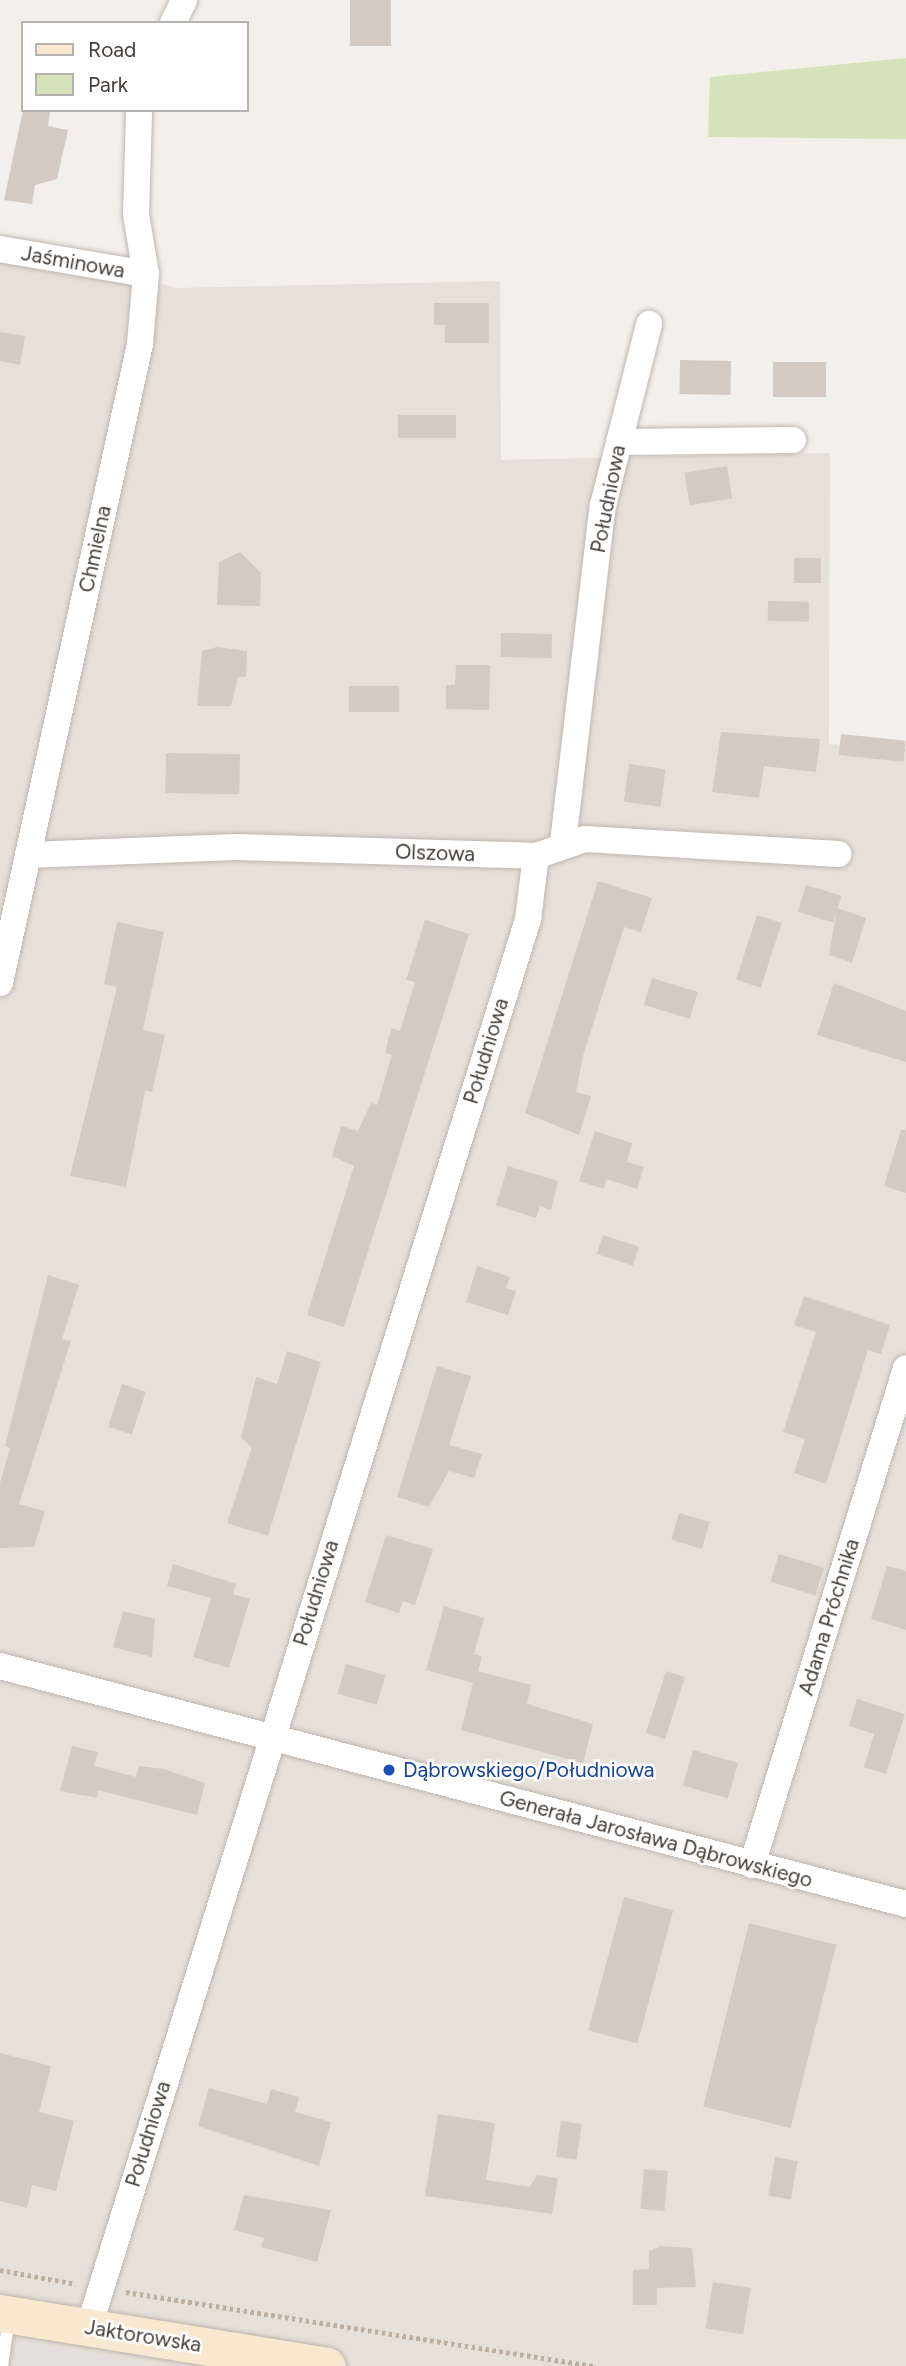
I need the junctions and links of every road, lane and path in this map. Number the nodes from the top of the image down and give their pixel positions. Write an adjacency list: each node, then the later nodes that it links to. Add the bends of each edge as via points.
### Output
1 (184, 0): 2 (street)
2 (174, 21)
3 (139, 112): 5 (street, Chmielna, via 136,214)
4 (0, 249): 5 (street, Jaśminowa)
5 (146, 274): 11 (street, Chmielna, via 140,344)
6 (649, 324): 8 (street, Południowa)
7 (793, 440): 8 (street)
8 (619, 442): 9 (street, Południowa, via 603,505)
9 (563, 843): 10 (street, Olszowa, via 585,839); 12 (street, Olszowa)
10 (839, 854)
11 (28, 855): 12 (street, Olszowa, via 236,847); 13 (street, Chmielna)
12 (536, 856): 17 (street, Południowa, via 528,919)
13 (6, 924): 14 (street, Chmielna)
14 (0, 983)
15 (906, 1368): 18 (street, Adama Próchnika)
16 (0, 1666): 17 (street, Generała Jarosława Dąbrowskiego)
17 (271, 1739): 18 (street, Generała Jarosława Dąbrowskiego); 21 (street, Południowa)
18 (752, 1865): 19 (street, Generała Jarosława Dąbrowskiego)
19 (906, 1903)
20 (0, 2270): 21 (path)
21 (100, 2288): 23 (street, Południowa); 26 (path)
22 (5, 2314): 23 (main road, Jaktorowska); 24 (lane)
23 (89, 2327): 25 (main road, Jaktorowska)
24 (2, 2366)
25 (327, 2366)
26 (595, 2366)

